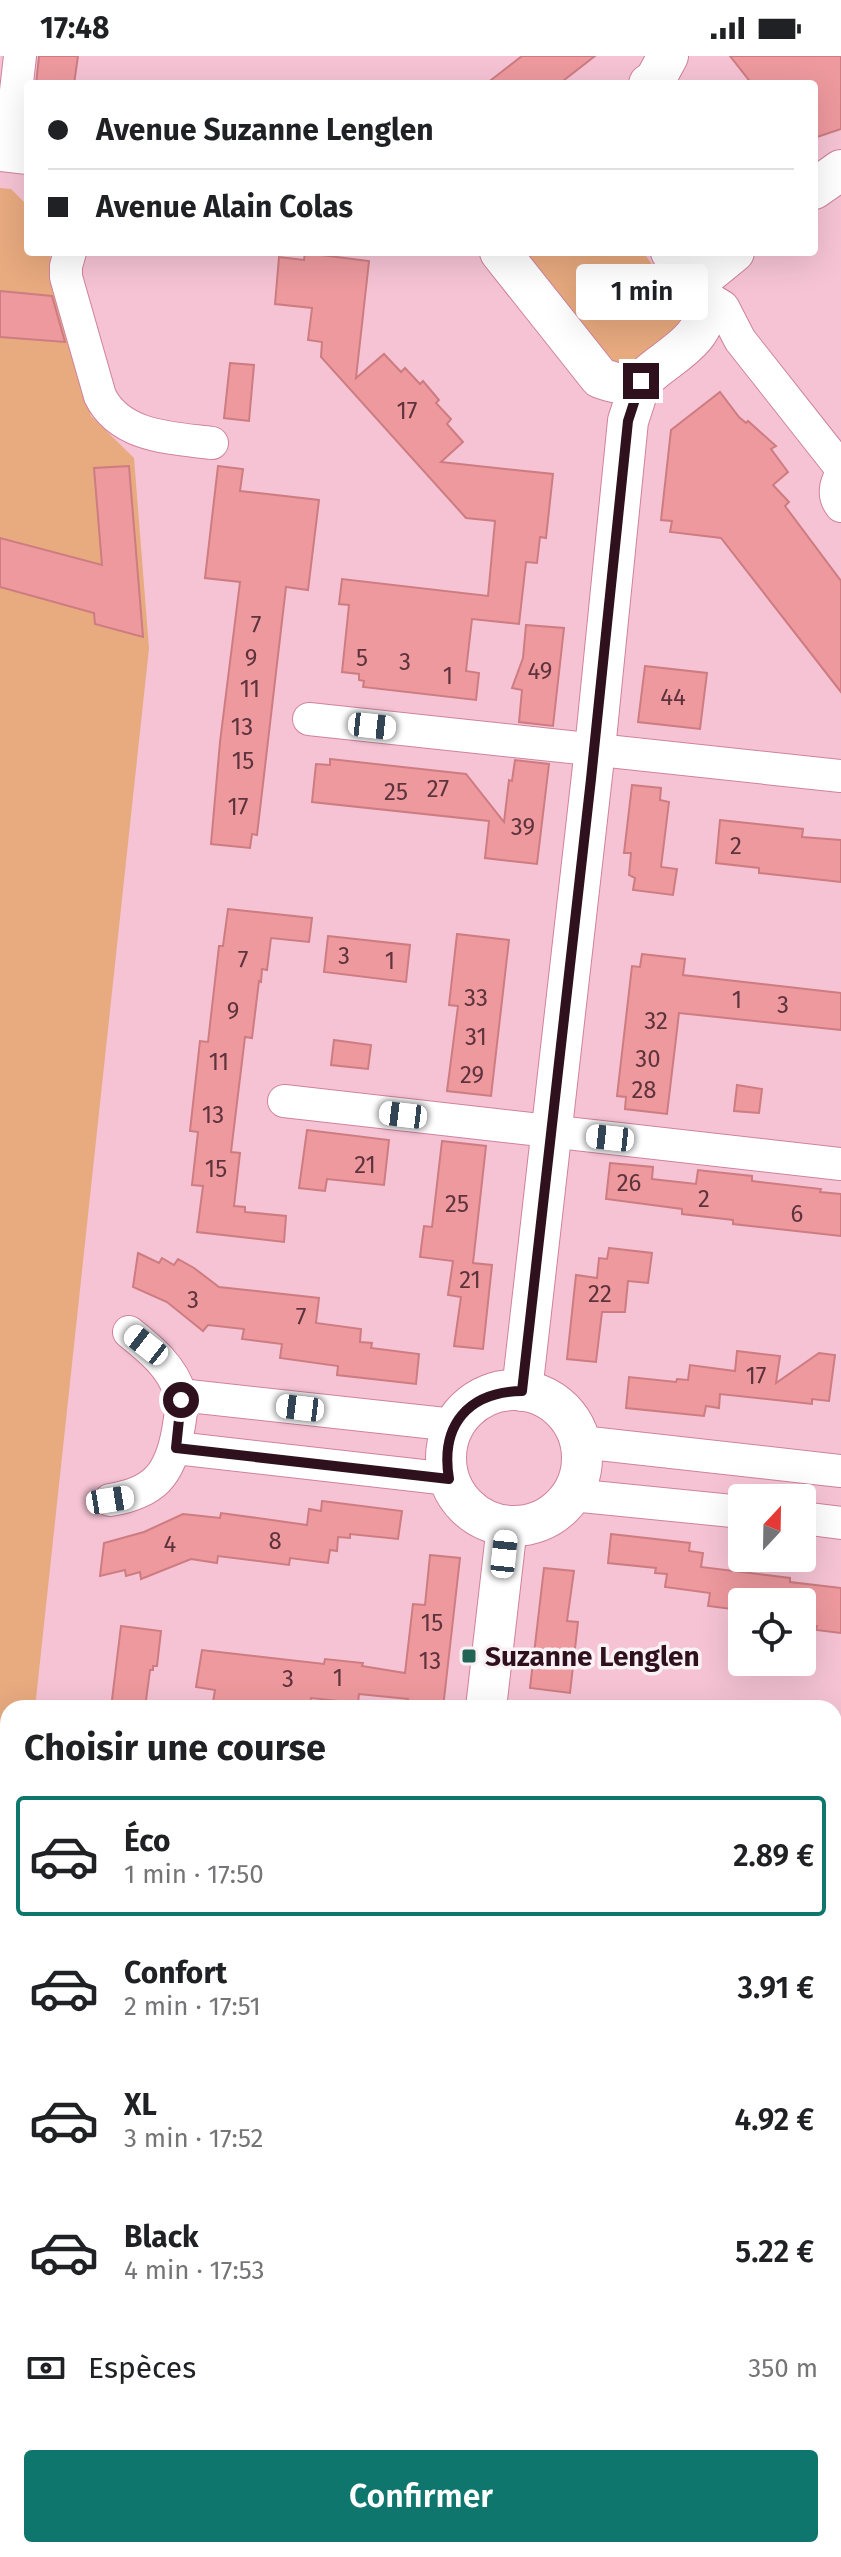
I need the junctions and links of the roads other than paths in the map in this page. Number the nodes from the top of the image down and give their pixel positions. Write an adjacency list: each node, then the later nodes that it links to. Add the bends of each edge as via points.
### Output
1 (20, 56): 4 (street)
2 (668, 56): 3 (street)
3 (655, 80)
4 (12, 152)
5 (841, 170): 6 (street)
6 (818, 186)
7 (69, 256): 17 (street, via 66,277 106,409 122,424 144,432)
8 (503, 256): 14 (street)
9 (674, 256): 11 (street)
10 (730, 256): 11 (street)
11 (699, 288): 12 (street, via 723,307); 13 (street, via 705,306 702,324)
12 (740, 340): 13 (street); 18 (street)
13 (689, 343): 15 (street)
14 (600, 378): 15 (street, via 618,385); 16 (street)
15 (641, 381): 16 (street)
16 (628, 421): 22 (street)
17 (212, 443)
18 (841, 468)
19 (841, 475): 20 (street, via 835,485)
20 (841, 506)
21 (309, 719): 22 (street)
22 (595, 749): 23 (street); 25 (street)
23 (841, 776)
24 (284, 1101): 25 (street)
25 (552, 1131): 26 (street); 28 (street)
26 (841, 1164)
27 (129, 1332): 29 (street, via 159,1357)
28 (522, 1391): 30 (street, via 483,1398); 31 (street, via 559,1407)
29 (180, 1395): 30 (street); 32 (street)
30 (454, 1425): 34 (street, via 447,1452)
31 (581, 1442): 33 (street); 35 (street, via 581,1469)
32 (176, 1448): 34 (street); 36 (street, via 158,1480 130,1497)
33 (841, 1471)
34 (449, 1479): 40 (street, via 471,1511)
35 (572, 1495): 37 (street); 40 (street, via 544,1520)
36 (110, 1500)
37 (728, 1511)
38 (816, 1520): 39 (street)
39 (841, 1523)
40 (507, 1526): 41 (street)
41 (487, 1700)

